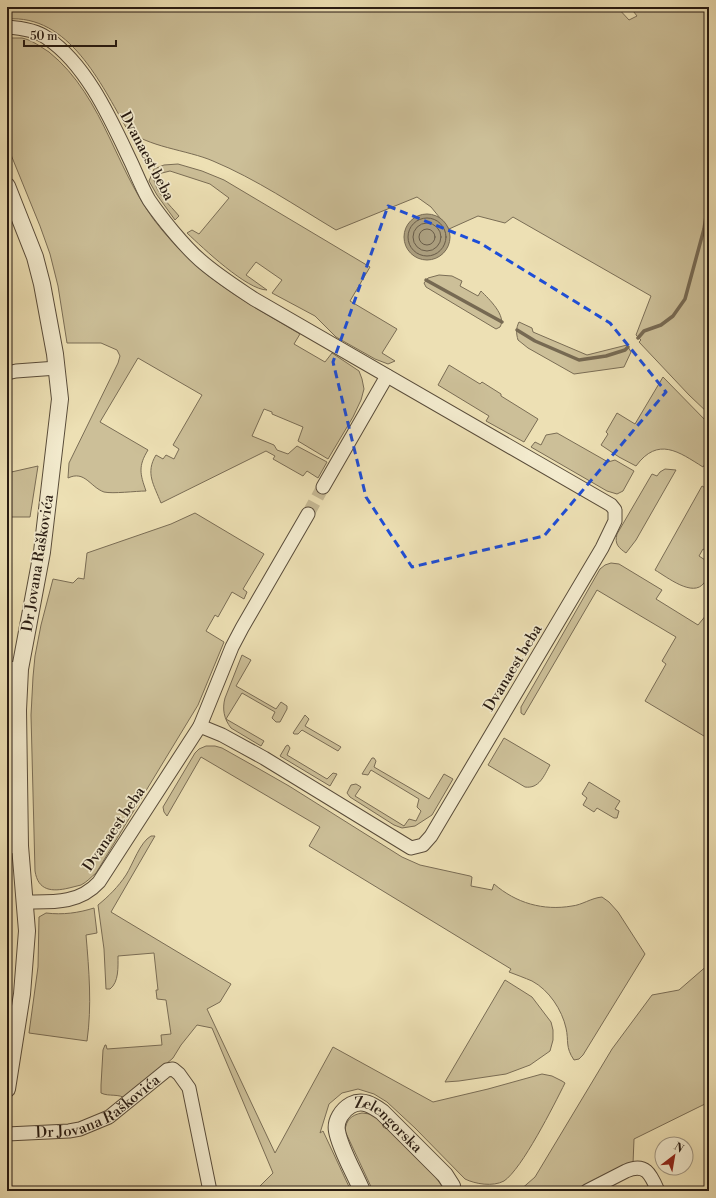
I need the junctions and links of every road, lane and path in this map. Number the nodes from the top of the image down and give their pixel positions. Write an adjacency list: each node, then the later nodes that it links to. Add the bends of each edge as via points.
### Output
1 (7, 27): 5 (street, Dvanaest beba, via 27,30 47,38 75,64 101,102 149,199 199,259 254,299)
2 (7, 186): 3 (street, Dr Jovana Raškovića, via 35,257)
3 (57, 368): 4 (street); 8 (street, Dr Jovana Raškovića, via 60,399 47,517 37,583)
4 (7, 373)
5 (387, 376): 6 (street); 9 (street, Dvanaest beba, via 611,505 616,510 612,530 431,836 423,845 412,848 264,758)
6 (323, 487)
7 (308, 514): 9 (street, Dvanaest beba, via 232,647)
8 (13, 669): 10 (street, Dr Jovana Raškovića)
9 (200, 726): 12 (street, Dvanaest beba, via 92,890 65,901)
10 (13, 756): 11 (street, Dr Jovana Raškovića)
11 (13, 846): 12 (street, Dr Jovana Raškovića)
12 (25, 902): 13 (street, Dr Jovana Raškovića, via 27,932 22,994)
13 (7, 1089)
14 (7, 1134): 15 (street, Dr Jovana Raškovića, via 80,1129 109,1117 170,1068 179,1074 189,1088)
15 (210, 1191)
16 (362, 1191): 17 (street, Zelengorska, via 340,1143 337,1130 339,1117 347,1107 362,1102 382,1112 445,1175)
17 (452, 1191)
18 (587, 1191): 19 (street, via 632,1168 639,1168 652,1178)
19 (658, 1191)

